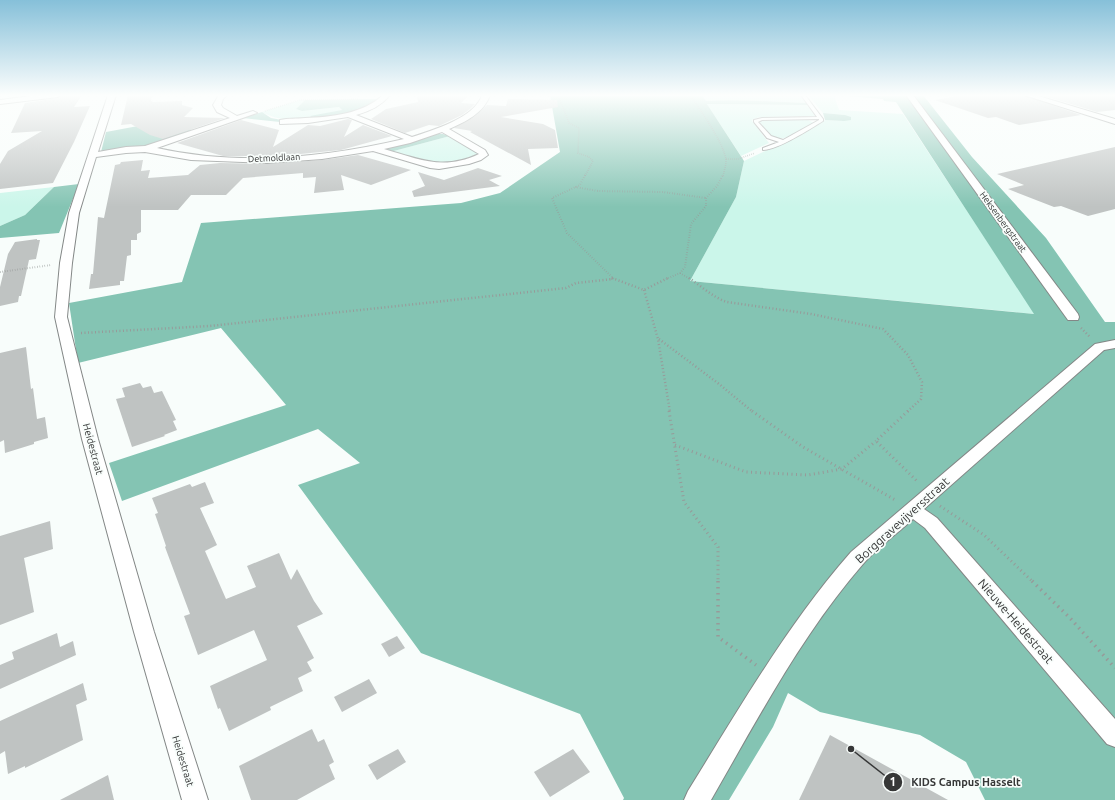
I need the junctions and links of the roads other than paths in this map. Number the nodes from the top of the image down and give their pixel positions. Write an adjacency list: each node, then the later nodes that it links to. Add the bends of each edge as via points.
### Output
1 (100, 132): 14 (street, Heidestraat)
2 (193, 132): 12 (street)
3 (393, 132): 9 (street)
4 (432, 132): 9 (street, Detmoldlaan)
5 (449, 132): 11 (street, via 484,155 444,167)
6 (765, 132): 10 (lane, via 769,137)
7 (801, 132): 10 (lane)
8 (937, 132): 15 (street, Heksenbergstraat)
9 (410, 139): 11 (street, Detmoldlaan)
10 (783, 142): 13 (lane)
11 (371, 148): 12 (street, Detmoldlaan, via 334,154 241,160 176,155)
12 (144, 149): 14 (street, Detmoldlaan)
13 (765, 149)
14 (93, 155): 19 (street, Heidestraat, via 74,213 61,317 90,439 144,632)
15 (1073, 317)
16 (1108, 346): 17 (street, Borggravevijversstraat)
17 (924, 500): 18 (street, Nieuwe-Heidestraat, via 932,523); 20 (street, Borggravevijversstraat, via 858,557 829,592 770,677)
18 (1115, 736)
19 (195, 800)
20 (697, 800)

